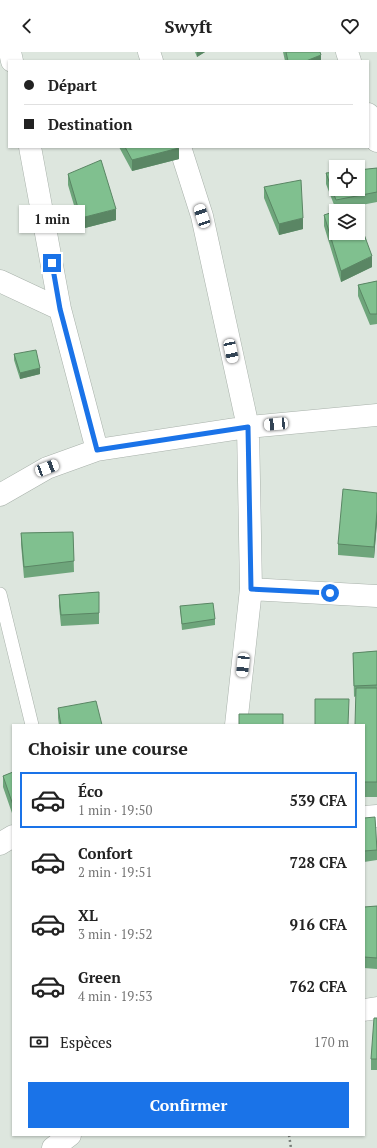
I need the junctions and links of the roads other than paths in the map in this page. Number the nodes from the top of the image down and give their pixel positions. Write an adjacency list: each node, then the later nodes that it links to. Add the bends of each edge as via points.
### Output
1 (369, 117): 2 (street)
2 (377, 141)
3 (30, 148): 6 (street)
4 (180, 148): 8 (street, via 202,216)
5 (0, 280): 6 (street)
6 (60, 309): 9 (street)
7 (377, 415): 8 (street)
8 (248, 427): 9 (street); 11 (street)
9 (97, 450): 10 (street, via 47,468)
10 (0, 495)
11 (251, 589): 13 (street); 15 (street)
12 (0, 594): 14 (lane)
13 (377, 596)
14 (32, 724)
15 (236, 724)
16 (377, 816): 17 (street)
17 (365, 817)
18 (12, 837): 19 (street)
19 (0, 844)
20 (377, 1008): 21 (street)
21 (365, 1010)
22 (69, 1136): 23 (street)
23 (53, 1148)

